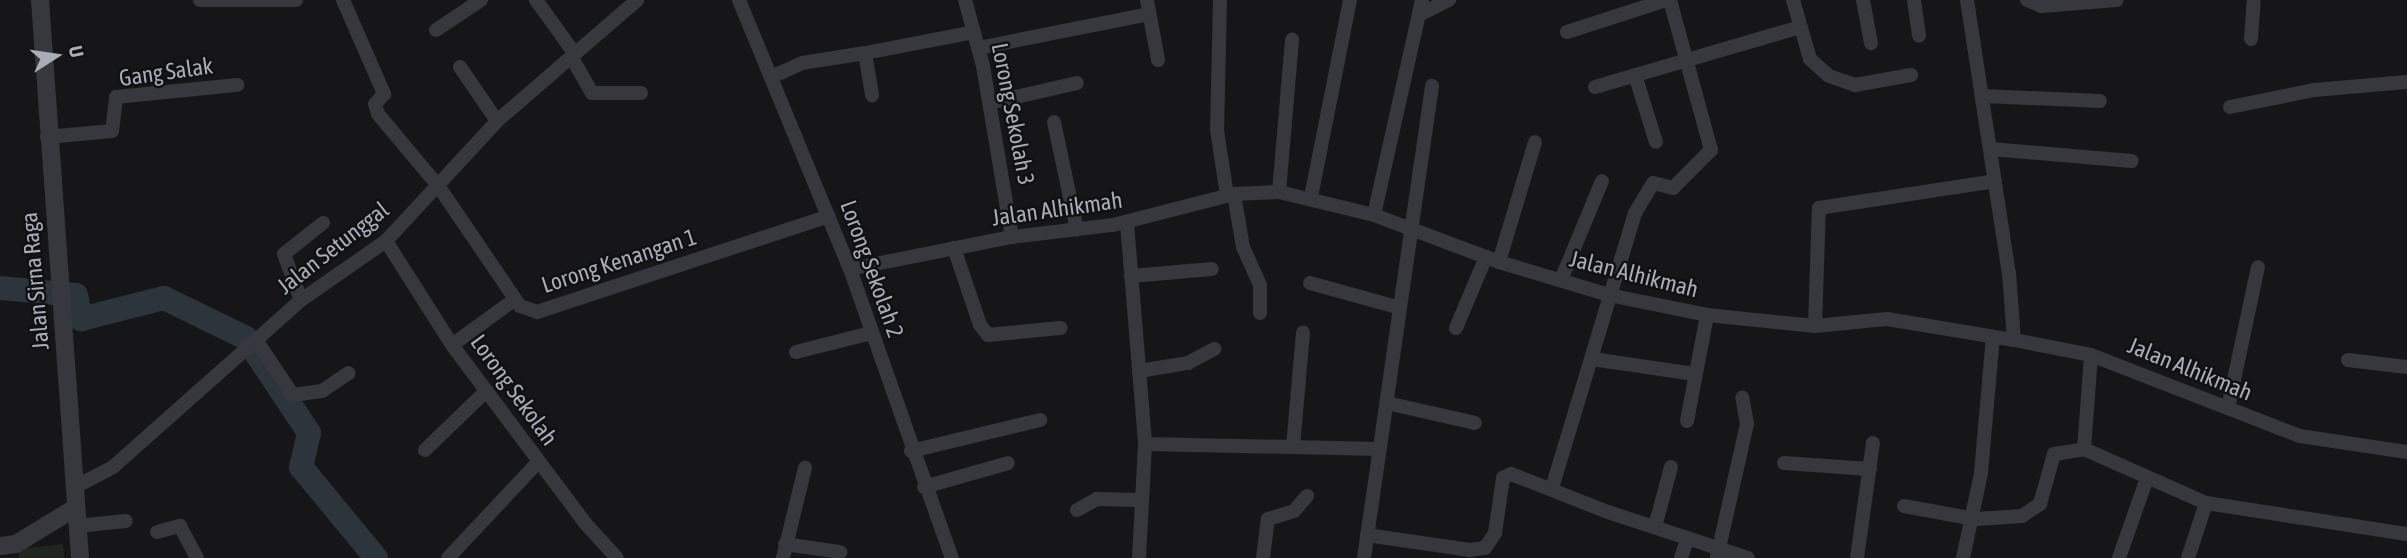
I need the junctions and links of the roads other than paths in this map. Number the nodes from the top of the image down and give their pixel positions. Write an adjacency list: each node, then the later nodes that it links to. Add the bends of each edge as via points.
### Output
1 (40, 0): 54 (street, Jalan Sirna Raga)
2 (200, 0): 3 (street)
3 (296, 0)
4 (343, 0): 61 (street, Lorong Kenangan 1, via 383,92 374,104 378,114)
5 (481, 0): 25 (street)
6 (536, 0): 34 (street)
7 (637, 0): 34 (street, Jalan Setunggal)
8 (739, 0): 40 (street, Lorong Sekolah 2)
9 (965, 0): 26 (street, Lorong Sekolah 3)
10 (1220, 0): 63 (street, via 1217,130)
11 (1350, 0): 64 (street)
12 (1449, 0): 23 (street)
13 (1668, 0): 27 (street); 36 (street)
14 (1793, 0): 24 (street)
15 (1863, 0): 31 (street)
16 (1914, 0): 28 (street)
17 (1967, 0): 48 (street)
18 (2028, 0): 21 (street, via 2041,6)
19 (2117, 0): 21 (street)
20 (2254, 0): 29 (street)
21 (2081, 2)
22 (1148, 7): 32 (street); 35 (street)
23 (1421, 7): 65 (street)
24 (1800, 27): 36 (street); 39 (street, via 1810,59 1829,76 1855,85)
25 (436, 30)
26 (974, 32): 32 (street, Lorong Sekolah 3); 33 (street)
27 (1567, 32)
28 (1919, 36)
29 (2251, 39)
30 (1292, 40): 62 (street)
31 (1871, 43)
32 (978, 48): 50 (street, Lorong Sekolah 3)
33 (865, 53): 40 (street, via 802,63); 47 (street)
34 (574, 56): 46 (street, via 592,93); 52 (street, Jalan Setunggal)
35 (1158, 60)
36 (1688, 60): 38 (street); 81 (street, via 1711,150 1676,187 1651,184 1635,213)
37 (460, 67): 52 (street)
38 (1635, 75): 45 (street); 56 (street)
39 (1911, 75)
40 (771, 77): 66 (street, Lorong Sekolah 2)
41 (2407, 82): 51 (street, via 2315,90)
42 (1077, 83): 50 (street)
43 (237, 85): 54 (street, Gang Salak, via 116,97 112,131)
44 (1432, 86): 70 (street)
45 (1595, 88)
46 (640, 93)
47 (872, 95)
48 (1982, 96): 49 (street); 57 (street)
49 (2100, 101)
50 (989, 103): 71 (street, Lorong Sekolah 3)
51 (2230, 107)
52 (496, 121): 61 (street, Jalan Setunggal)
53 (1054, 122): 69 (street)
54 (47, 137): 128 (street, Jalan Sirna Raga)
55 (1535, 142): 74 (street)
56 (1657, 142)
57 (1991, 149): 58 (street); 60 (street)
58 (2131, 160)
59 (1602, 181): 79 (street)
60 (1995, 181): 87 (street, via 1819,208); 93 (street)
61 (439, 187): 72 (street, Jalan Setunggal); 83 (street, Lorong Kenangan 1)
62 (1279, 192): 63 (street, Jalan Alhikmah); 64 (street, Jalan Alhikmah)
63 (1231, 195): 67 (street, Jalan Alhikmah); 85 (street, via 1243,247 1260,285)
64 (1311, 197): 65 (street, Jalan Alhikmah)
65 (1374, 215): 70 (street, Jalan Alhikmah)
66 (829, 216): 76 (street, Lorong Sekolah 2); 83 (street, Lorong Kenangan 1, via 537,312)
67 (1127, 222): 69 (street, Jalan Alhikmah); 78 (street)
68 (323, 223): 82 (street, via 284,254)
69 (1077, 230): 71 (street, Jalan Alhikmah)
70 (1414, 232): 74 (street, Jalan Alhikmah); 84 (street)
71 (1012, 237): 73 (street, Jalan Alhikmah)
72 (386, 241): 82 (street, Jalan Setunggal); 95 (street, Lorong Sekolah)
73 (954, 248): 76 (street, Jalan Alhikmah); 88 (street, via 980,325 988,335)
74 (1493, 259): 79 (street, Jalan Alhikmah); 89 (street)
75 (2258, 267): 108 (street)
76 (850, 269): 91 (street, Lorong Sekolah 2)
77 (1212, 269): 78 (street)
78 (1131, 276): 102 (street)
79 (1561, 280): 81 (street, Jalan Alhikmah)
80 (1310, 283): 84 (street)
81 (1609, 295): 86 (street, Jalan Alhikmah); 99 (street)
82 (301, 300): 94 (street, Jalan Setunggal)
83 (514, 300): 95 (street)
84 (1400, 308): 107 (street)
85 (1260, 313)
86 (1707, 315): 87 (street, Jalan Alhikmah); 104 (street)
87 (1815, 326): 92 (street, Jalan Alhikmah, via 1887,319)
88 (1061, 328)
89 (1456, 328)
90 (1303, 332): 114 (street)
91 (871, 333): 97 (street); 118 (street, Lorong Sekolah 2)
92 (1993, 337): 93 (street, Jalan Alhikmah); 136 (street)
93 (2014, 340): 98 (street, Jalan Alhikmah)
94 (253, 344): 103 (street, via 293,395 322,391); 128 (street, Jalan Setunggal, via 113,467)
95 (452, 345): 105 (street, Lorong Sekolah)
96 (1214, 349): 102 (street, via 1188,363)
97 (796, 352)
98 (2091, 355): 108 (street, Jalan Alhikmah); 116 (street)
99 (1592, 359): 104 (street); 129 (street)
100 (2348, 360): 101 (street)
101 (2407, 367)
102 (1139, 371): 113 (street)
103 (349, 373)
104 (1695, 374): 110 (street)
105 (486, 391): 117 (street); 120 (street, Lorong Sekolah)
106 (1742, 397): 146 (street, via 1746,424)
107 (1387, 403): 111 (street); 115 (street)
108 (2228, 408): 119 (street, Jalan Alhikmah, via 2300,436)
109 (1040, 420): 118 (street)
110 (1687, 421)
111 (1475, 423)
112 (1873, 443): 125 (street)
113 (1145, 444): 114 (street); 131 (street)
114 (1293, 447): 115 (street)
115 (1379, 449): 141 (street)
116 (2084, 449): 126 (street); 136 (street, via 2054,454 2044,496 2029,513)
117 (425, 450)
118 (911, 451): 127 (street, Lorong Sekolah 2)
119 (2407, 452)
120 (538, 462): 149 (street); 150 (street, Lorong Sekolah)
121 (1784, 463): 125 (street)
122 (1008, 464): 127 (street)
123 (1671, 467): 138 (street)
124 (805, 468): 144 (street)
125 (1870, 470): 157 (street)
126 (2147, 478): 132 (street); 159 (street)
127 (924, 486): 151 (street, Lorong Sekolah 2)
128 (75, 487): 135 (street, Jalan Sirna Raga)
129 (1552, 488): 138 (street); 141 (street, via 1513,474 1504,476 1495,533 1491,543 1478,550)
130 (1307, 496): 153 (street, via 1294,511 1268,519)
131 (1142, 500): 134 (street, via 1097,499); 152 (street)
132 (2206, 503): 140 (street); 160 (street)
133 (1904, 506): 136 (street)
134 (1077, 510)
135 (76, 517): 137 (street); 143 (street, via 16,544); 147 (street, Jalan Sirna Raga)
136 (1975, 519): 158 (street)
137 (126, 521)
138 (1655, 527): 142 (street)
139 (157, 532): 148 (street, via 180,526)
140 (2407, 534)
141 (1367, 535): 154 (street)
142 (1686, 539): 146 (street); 155 (street)
143 (0, 545)
144 (784, 551): 145 (street)
145 (840, 552)
146 (1718, 554): 156 (street)
147 (80, 558)
148 (197, 558)
149 (448, 558)
150 (617, 558)
151 (952, 558)
152 (1139, 558)
153 (1263, 558)
154 (1364, 558)
155 (1681, 558)
156 (1748, 558)
157 (1857, 558)
158 (1963, 558)
159 (2119, 558)
160 (2188, 558)

